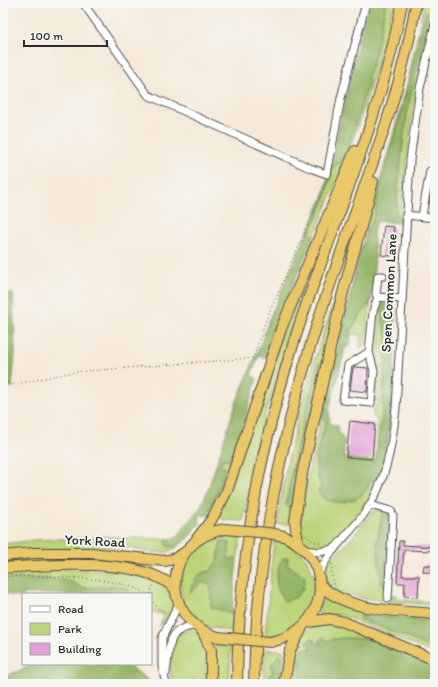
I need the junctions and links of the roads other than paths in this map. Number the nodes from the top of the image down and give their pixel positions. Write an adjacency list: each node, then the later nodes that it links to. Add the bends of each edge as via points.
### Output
1 (83, 3): 2 (street, via 148,95 327,174 341,98)
2 (366, 3)
3 (402, 3): 6 (highway)
4 (416, 3): 7 (highway, via 405,58)
5 (435, 24): 9 (street, Spen Common Lane, via 416,114)
6 (376, 109): 17 (highway, via 337,193 281,329 227,491 212,519); 33 (highway, via 298,328 279,392 248,539)
7 (379, 146): 18 (highway, via 376,173 340,304 302,474 295,521); 34 (highway, via 305,363 278,466 260,581)
8 (430, 171): 10 (street)
9 (406, 215): 10 (street); 14 (street, Spen Common Lane)
10 (422, 216): 11 (street)
11 (435, 218)
12 (383, 276): 13 (street, via 378,276)
13 (378, 297): 14 (street); 15 (street, via 373,311)
14 (402, 299): 16 (street, Spen Common Lane, via 391,449 385,474)
15 (369, 352): 15 (street, via 374,371 371,403 343,400 348,365)
16 (370, 505): 19 (street, Spen Common Lane); 25 (street, via 390,511 394,515)
17 (196, 540): 18 (highway, bridge, via 210,533 225,530 268,532 284,536); 20 (highway)
18 (301, 546): 19 (street, via 319,552); 23 (highway, via 313,561)
19 (333, 549): 23 (street, Spen Common Lane)
20 (184, 553): 21 (highway, York Road, via 164,561 92,553); 24 (highway, via 178,568)
21 (3, 556)
22 (3, 568): 24 (highway, York Road, via 62,565 120,567 156,575)
23 (319, 580): 27 (highway, via 332,595 356,605); 28 (highway, via 317,604)
24 (175, 589): 26 (highway)
25 (388, 598)
26 (179, 603): 29 (highway, via 186,616); 31 (street, via 162,638)
27 (435, 614)
28 (305, 625): 29 (highway, bridge, via 290,636 270,642 218,637); 30 (highway, via 329,619 344,622); 35 (highway, via 290,650)
29 (199, 628): 31 (street, via 180,628 172,636); 32 (highway, via 211,650)
30 (435, 660)
31 (165, 682)
32 (210, 684)
33 (237, 684)
34 (254, 684)
35 (284, 684)

